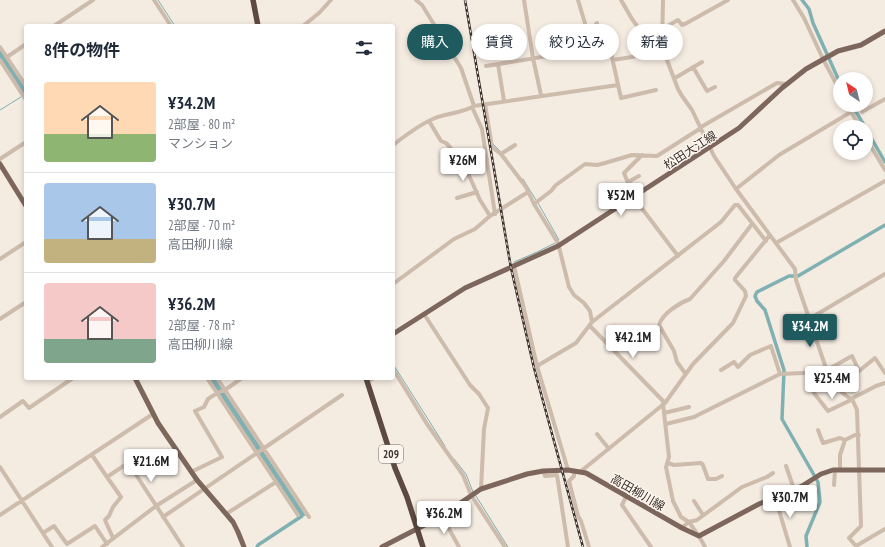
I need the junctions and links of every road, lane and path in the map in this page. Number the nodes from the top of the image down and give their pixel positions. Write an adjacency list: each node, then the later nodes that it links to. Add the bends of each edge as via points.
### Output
1 (93, 0): 12 (street)
2 (154, 0): 13 (street)
3 (253, 0): 14 (highway)
4 (331, 0): 15 (street)
5 (416, 0): 47 (street, via 422,5 461,68)
6 (524, 0): 26 (street)
7 (578, 0): 16 (street)
8 (621, 0): 17 (street)
9 (662, 0): 18 (street)
10 (728, 0): 21 (street)
11 (793, 0): 27 (street)
12 (57, 24)
13 (170, 24)
14 (258, 24)
15 (305, 24)
16 (584, 24)
17 (636, 24)
18 (662, 24)
19 (671, 24): 20 (street, via 678,20)
20 (681, 24)
21 (683, 25)
22 (885, 31): 27 (main road, 松田大江線, via 861,45 838,51)
23 (24, 45): 25 (street)
24 (0, 47): 25 (street)
25 (7, 57): 37 (street)
26 (533, 58): 32 (street); 42 (street)
27 (824, 59): 35 (street); 38 (main road, 松田大江線)
28 (0, 60): 43 (street)
29 (614, 60): 39 (street)
30 (667, 60): 36 (street)
31 (702, 62): 34 (street)
32 (498, 64): 33 (street); 45 (street)
33 (486, 66)
34 (693, 67): 36 (street); 40 (street, via 707,91)
35 (833, 77)
36 (675, 78): 52 (street, via 682,96)
37 (24, 83)
38 (786, 84): 52 (street, via 777,83); 56 (main road, 松田大江線, via 739,128)
39 (618, 85): 41 (street, via 621,98); 42 (street)
40 (715, 87)
41 (656, 90)
42 (541, 95): 45 (street)
43 (24, 97)
44 (885, 99): 48 (street)
45 (504, 101): 46 (street)
46 (485, 104): 47 (street); 58 (street, via 492,147)
47 (473, 106): 51 (street); 61 (street, via 482,130)
48 (873, 106)
49 (851, 112): 50 (street); 68 (street, via 779,155)
50 (856, 120)
51 (429, 121): 54 (street); 64 (street, via 440,141 449,146)
52 (701, 128): 56 (street); 59 (street, via 657,156)
53 (24, 143): 60 (street)
54 (395, 143)
55 (515, 145): 58 (street)
56 (709, 149): 68 (street); 72 (main road, 松田大江線)
57 (873, 150): 63 (street)
58 (501, 154): 70 (street)
59 (642, 155): 67 (street, via 624,173); 74 (street, via 632,155 597,165 585,164)
60 (0, 159)
61 (487, 159): 64 (street); 75 (street)
62 (0, 164): 73 (main road)
63 (885, 170)
64 (467, 171): 69 (street)
65 (638, 176): 67 (street)
66 (885, 181): 81 (street)
67 (628, 182): 72 (street)
68 (736, 189): 78 (street)
69 (477, 192): 71 (street); 76 (street)
70 (528, 192): 74 (street); 75 (street)
71 (457, 198)
72 (634, 198): 82 (main road, 松田大江線); 83 (street)
73 (24, 203)
74 (534, 204): 82 (street)
75 (495, 214): 76 (street)
76 (490, 216): 87 (street, via 475,229 454,239)
77 (752, 224): 79 (street); 83 (street, via 736,205 721,222); 99 (street, via 690,299 659,322 677,362)
78 (770, 235): 79 (street); 81 (street)
79 (766, 241): 99 (street, via 734,280 745,291 746,296 733,323)
80 (24, 243): 84 (street)
81 (776, 244): 91 (street, via 795,269 796,280)
82 (558, 246): 85 (main road, 松田大江線); 92 (street, via 570,287 574,295 587,306 592,316)
83 (678, 256): 92 (street)
84 (0, 259)
85 (514, 266): 89 (main road, 松田大江線, via 465,288); 94 (street)
86 (885, 274): 91 (street)
87 (395, 283)
88 (24, 303): 90 (street)
89 (424, 314): 93 (main road, 松田大江線); 145 (street, via 488,408 484,429)
90 (0, 319)
91 (809, 319): 96 (street)
92 (591, 324): 94 (street, via 576,344); 113 (street)
93 (395, 333)
94 (537, 366): 130 (street)
95 (721, 370): 100 (street, via 734,362 738,368 750,355 771,346)
96 (827, 371): 97 (street, via 852,356 859,371 875,358); 100 (street); 112 (street, via 834,386)
97 (885, 371)
98 (395, 372): 147 (street)
99 (686, 373): 113 (street)
100 (780, 374): 118 (street, via 694,417)
101 (70, 380): 117 (street, via 29,408 23,401)
102 (137, 380): 116 (main road)
103 (208, 380): 109 (street)
104 (218, 380): 108 (street)
105 (239, 380): 108 (street)
106 (367, 380): 163 (highway, 209)
107 (885, 383): 112 (street)
108 (225, 390): 109 (street); 123 (street)
109 (217, 393): 125 (street); 136 (street, via 204,407 195,411 222,457)
110 (814, 394): 112 (street, via 828,411)
111 (342, 395): 123 (street)
112 (851, 399): 121 (street, via 858,414)
113 (664, 404): 115 (street); 124 (street)
114 (689, 408): 115 (street)
115 (664, 413): 118 (street)
116 (154, 414): 126 (street); 136 (main road)
117 (0, 417)
118 (666, 424): 127 (street)
119 (818, 430): 122 (street, via 823,443 840,438)
120 (597, 434): 124 (street)
121 (859, 435): 122 (street); 132 (street)
122 (845, 440): 131 (street)
123 (264, 448): 125 (street); 159 (street)
124 (609, 448): 137 (street)
125 (256, 453): 142 (street); 144 (street)
126 (92, 455): 140 (street); 151 (street)
127 (668, 463): 139 (street, via 701,463 708,479); 160 (street, via 666,467 673,501 681,517)
128 (786, 466): 146 (street)
129 (0, 467): 151 (street)
130 (568, 470): 134 (main road, 高田柳川線); 135 (main road, 高田柳川線)
131 (837, 470): 132 (main road); 143 (street); 146 (main road, via 821,474)
132 (860, 470): 133 (main road); 162 (street, via 861,526 849,538 856,546)
133 (885, 470)
134 (543, 471): 145 (main road, 高田柳川線); 176 (street, via 545,476 557,475)
135 (574, 471): 137 (main road, 高田柳川線); 177 (street, via 574,476 569,481)
136 (191, 472): 141 (main road)
137 (580, 472): 148 (main road, 高田柳川線)
138 (774, 473): 156 (street, via 742,487)
139 (722, 476)
140 (107, 477): 152 (street, via 128,463 132,465); 166 (street, via 122,497 105,520)
141 (197, 480): 144 (main road); 152 (street)
142 (276, 482): 153 (street); 155 (street)
143 (834, 485)
144 (204, 488): 153 (main road); 158 (street)
145 (481, 489): 147 (main road, 高田柳川線)
146 (794, 489): 149 (main road)
147 (473, 494): 157 (main road, 高田柳川線); 175 (street)
148 (626, 497): 161 (main road, 高田柳川線); 178 (street, via 622,505)
149 (775, 497): 165 (main road); 180 (street)
150 (694, 500): 156 (street)
151 (22, 501): 154 (street); 164 (street)
152 (156, 506): 158 (street); 166 (street)
153 (226, 514): 171 (main road)
154 (0, 515)
155 (298, 515)
156 (703, 515): 160 (street)
157 (442, 516): 163 (main road, 高田柳川線); 174 (street)
158 (163, 517): 170 (street)
159 (309, 517)
160 (689, 522): 161 (street); 165 (street)
161 (681, 528): 165 (main road, 高田柳川線)
162 (885, 528)
163 (417, 529): 172 (main road, 高田柳川線); 173 (highway, 209)
164 (43, 533): 167 (street, via 54,526 67,544 95,526); 168 (street)
165 (699, 536): 179 (street)
166 (113, 538): 167 (street)
167 (108, 545): 169 (street)
168 (52, 547)
169 (102, 547)
170 (183, 547)
171 (244, 547)
172 (382, 547)
173 (423, 547)
174 (459, 547)
175 (505, 547)
176 (568, 547)
177 (588, 547)
178 (651, 547)
179 (705, 547)
180 (790, 547)

